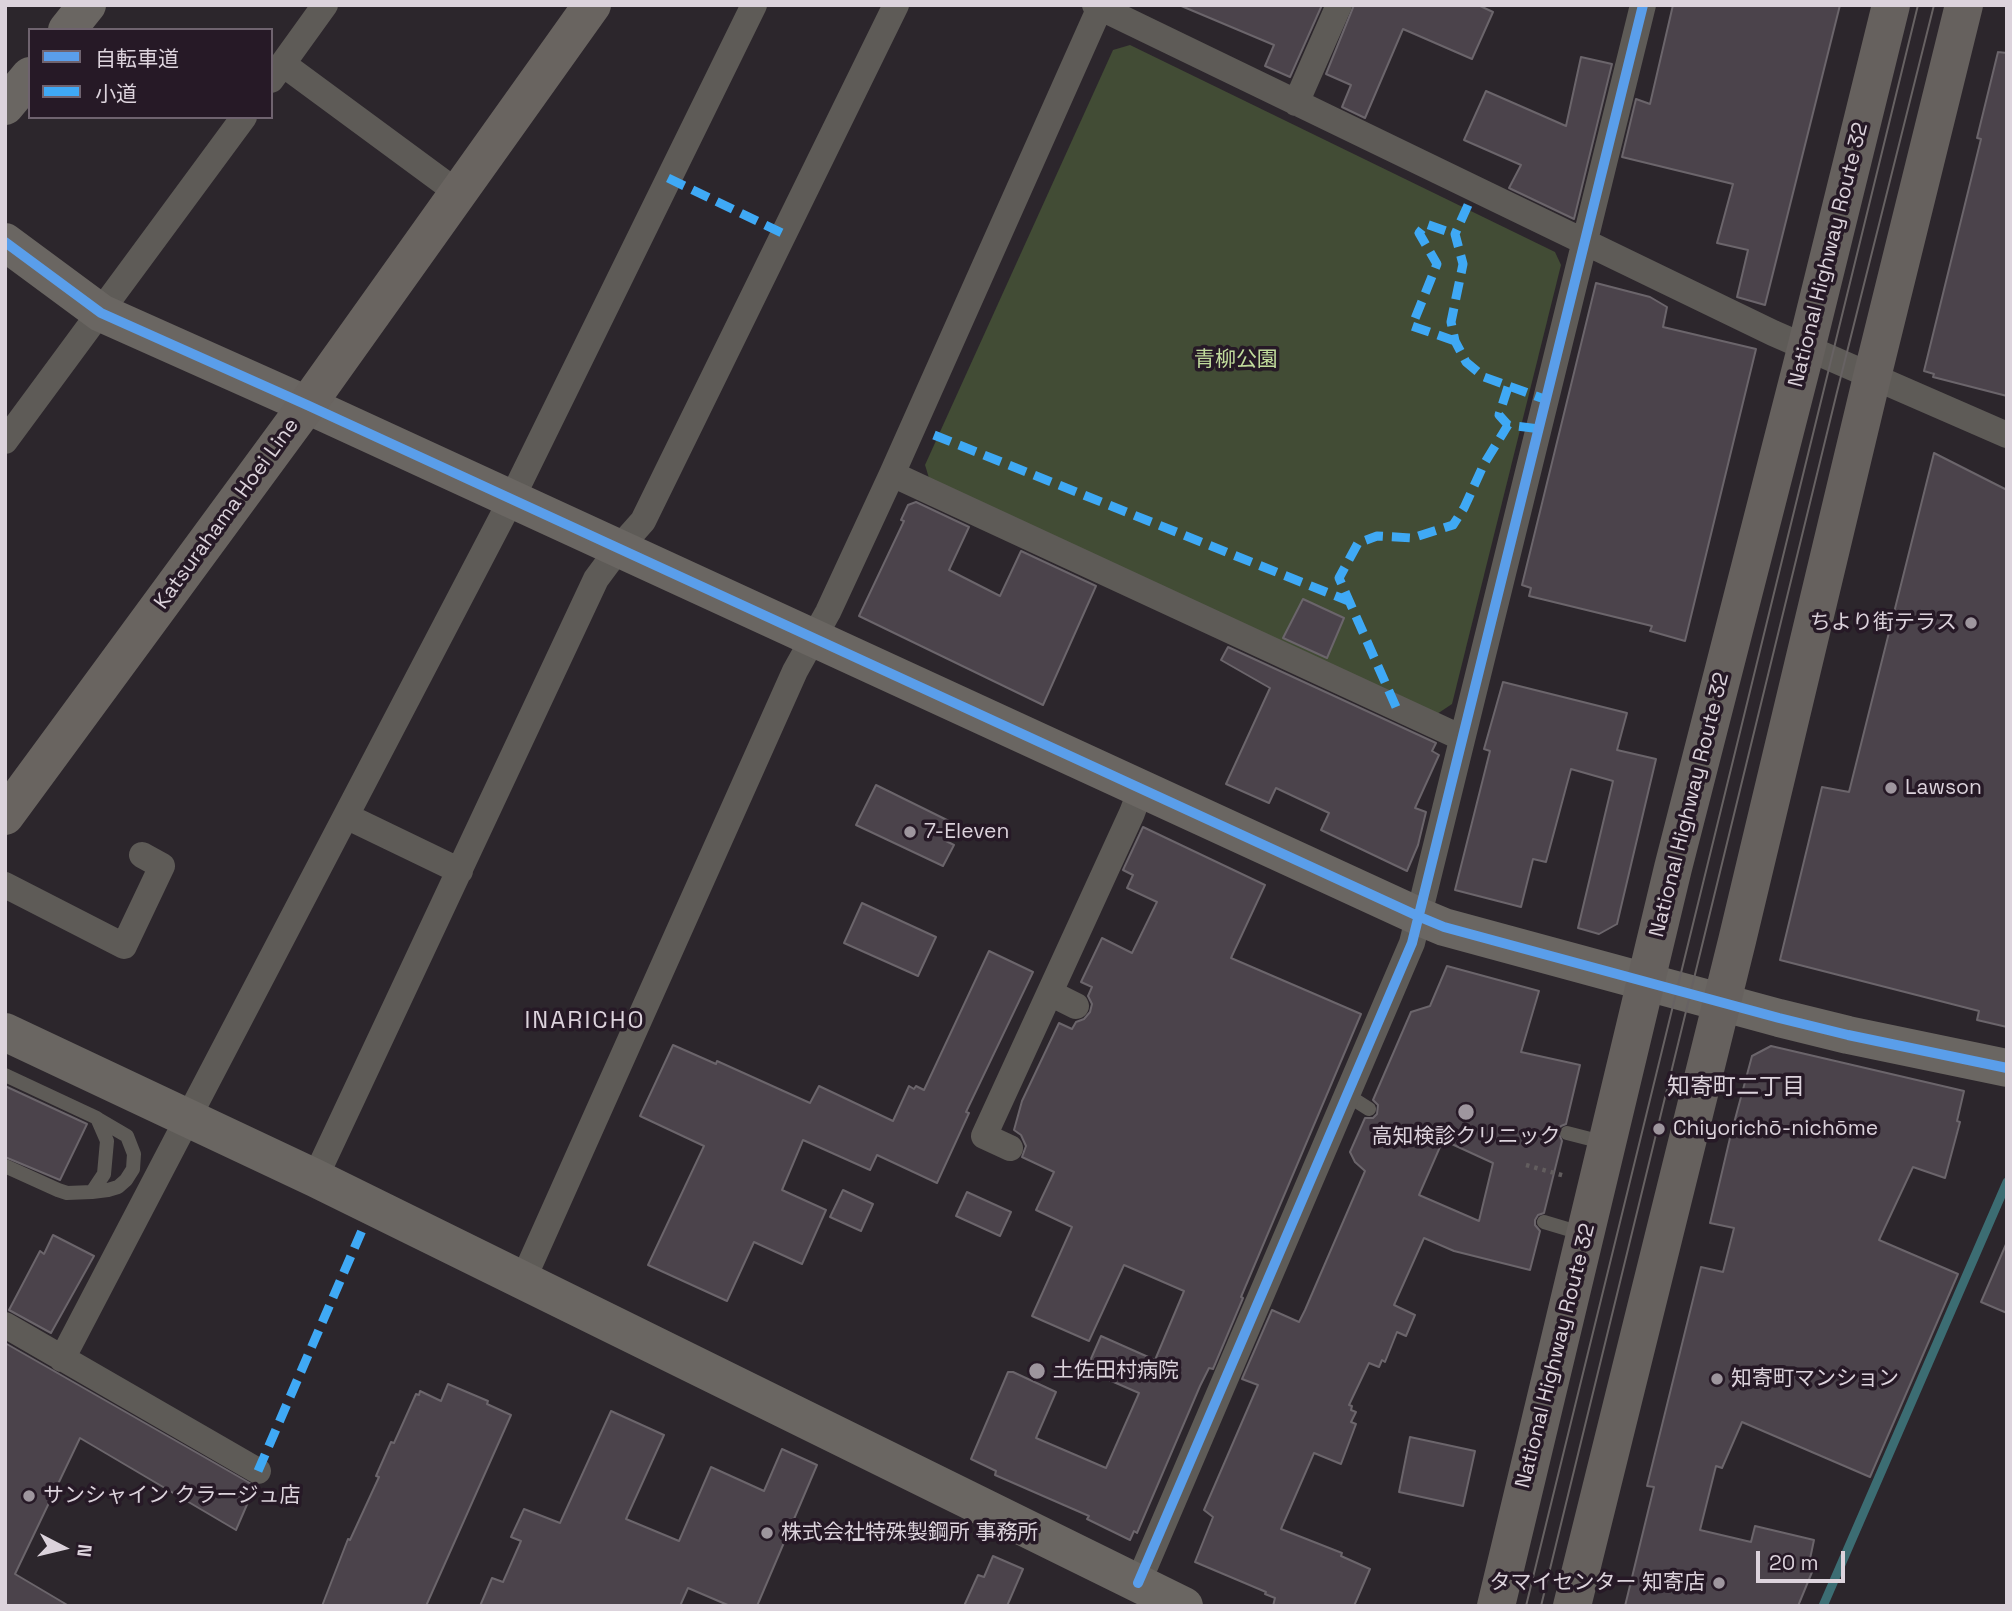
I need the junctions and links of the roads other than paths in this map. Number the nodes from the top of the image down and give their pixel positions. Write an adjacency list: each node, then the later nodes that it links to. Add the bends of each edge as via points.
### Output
1 (87, 5): 11 (street)
2 (325, 5): 12 (street)
3 (592, 5): 17 (main road, Katsurahama Hoei Line)
4 (754, 5): 27 (street)
5 (896, 5): 28 (street, via 643,521)
6 (1339, 5): 14 (street)
7 (1643, 5): 19 (street)
8 (1891, 5): 21 (highway, National Highway Route 32)
9 (1964, 5): 22 (highway)
10 (1099, 6): 14 (street); 26 (street)
11 (69, 28)
12 (277, 71): 17 (street)
13 (28, 78): 15 (street)
14 (1296, 103): 19 (street)
15 (5, 106)
16 (243, 119): 20 (street)
17 (458, 193): 23 (main road, Katsurahama Hoei Line)
18 (5, 242): 20 (street)
19 (1586, 243): 21 (street); 30 (street)
20 (101, 313): 23 (street); 25 (street)
21 (1806, 349): 22 (street); 38 (highway, National Highway Route 32, via 1672,868)
22 (1872, 377): 24 (street); 40 (highway)
23 (307, 405): 27 (street); 32 (main road, Katsurahama Hoei Line)
24 (2007, 435)
25 (5, 441)
26 (892, 474): 29 (street); 30 (street)
27 (511, 499): 28 (street); 33 (street)
28 (619, 548): 29 (street); 35 (street, via 596,579)
29 (813, 639): 31 (street); 55 (street, via 794,671)
30 (1462, 738): 37 (street)
31 (1141, 789): 37 (street); 39 (street)
32 (5, 816)
33 (346, 816): 35 (street); 46 (street)
34 (142, 855): 36 (street, via 162,866 124,946)
35 (460, 870): 51 (street)
36 (5, 885)
37 (1420, 917): 38 (street); 59 (street, via 1358,1102)
38 (1647, 982): 40 (street); 48 (highway, National Highway Route 32)
39 (1049, 993): 41 (street); 49 (street, via 984,1136)
40 (1722, 1002): 43 (street, via 1848,1035); 62 (highway)
41 (1076, 1006)
42 (5, 1032): 46 (street)
43 (2007, 1068)
44 (5, 1075): 45 (lane)
45 (97, 1118): 52 (lane, via 107,1147 104,1174); 52 (lane, via 127,1136 134,1154 133,1169 118,1187)
46 (189, 1118): 51 (street); 57 (street)
47 (1567, 1133): 48 (lane)
48 (1607, 1144): 54 (highway, National Highway Route 32)
49 (1010, 1148)
50 (5, 1166): 52 (lane, via 58,1191)
51 (316, 1178): 55 (street)
52 (92, 1192)
53 (1545, 1222): 54 (lane)
54 (1585, 1235): 61 (highway, National Highway Route 32)
55 (522, 1282): 59 (street)
56 (5, 1325): 57 (street)
57 (62, 1359): 58 (street)
58 (258, 1471)
59 (1138, 1583): 60 (street)
60 (1184, 1606)
61 (1496, 1606)
62 (1572, 1606)

